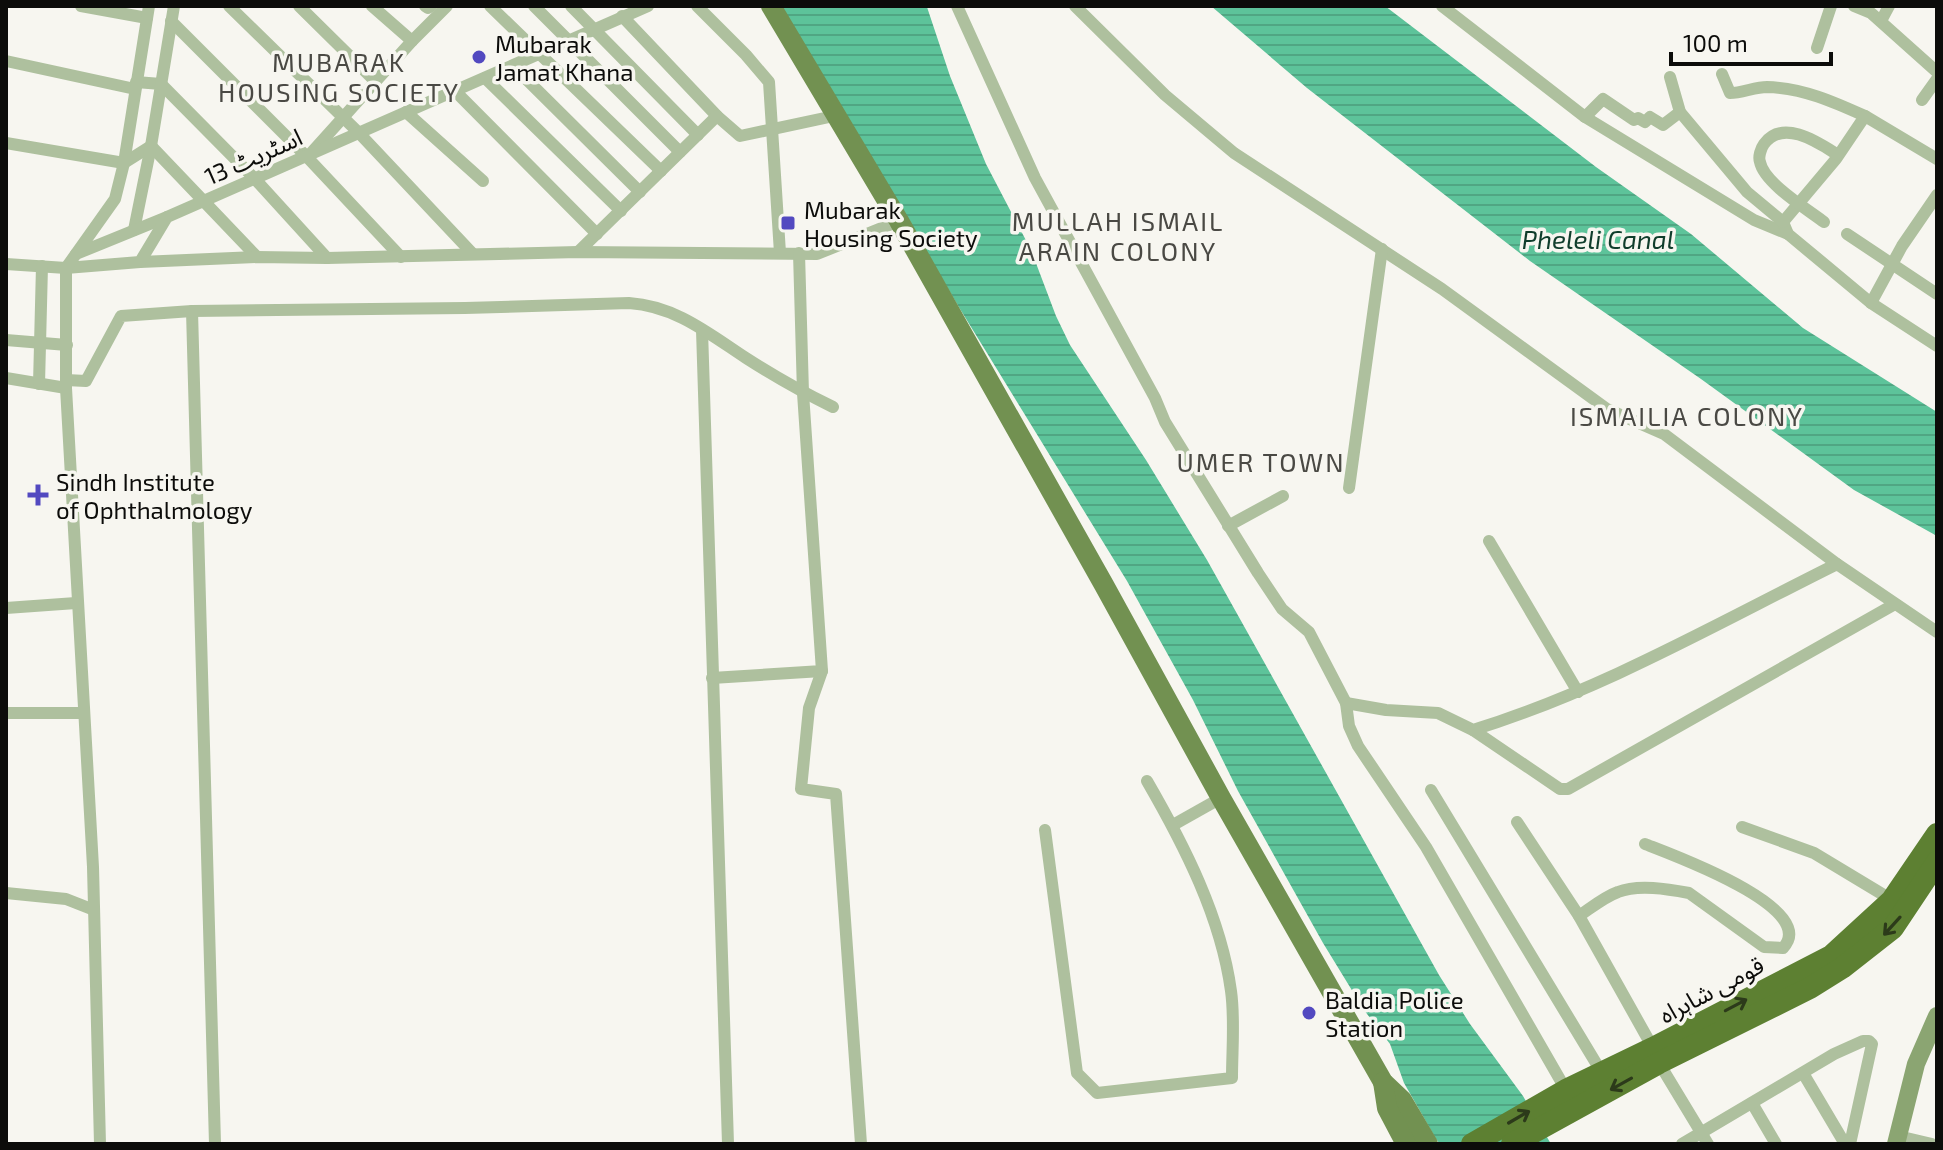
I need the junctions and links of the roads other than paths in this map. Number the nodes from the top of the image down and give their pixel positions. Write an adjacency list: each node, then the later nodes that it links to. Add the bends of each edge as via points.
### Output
1 (81, 6): 19 (street)
2 (174, 6): 21 (street)
3 (229, 6): 46 (street)
4 (299, 6): 35 (street)
5 (372, 6): 24 (street)
6 (447, 6): 24 (street)
7 (490, 6): 27 (street)
8 (534, 6): 25 (street)
9 (571, 6): 23 (street)
10 (648, 6): 20 (street, اسٹریٹ 13)
11 (697, 6): 47 (street, via 769,82)
12 (771, 6): 43 (main road)
13 (957, 6): 101 (street, via 1035,178 1165,422)
14 (1075, 6): 72 (street, via 1165,95 1234,153)
15 (1442, 6): 45 (street)
16 (1831, 6): 26 (street)
17 (1854, 6): 22 (street)
18 (1889, 6): 22 (street)
19 (148, 12): 37 (street)
20 (622, 16): 23 (street, اسٹریٹ 13); 42 (street)
21 (171, 21): 36 (street); 54 (street)
22 (1881, 21): 30 (street)
23 (595, 28): 25 (street, اسٹریٹ 13); 49 (street)
24 (412, 41): 35 (street)
25 (568, 42): 27 (street, اسٹریٹ 13); 52 (street)
26 (1817, 48)
27 (540, 55): 29 (street, اسٹریٹ 13); 57 (street)
28 (6, 61): 37 (street)
29 (514, 67): 33 (street, اسٹریٹ 13); 60 (street)
30 (1937, 72)
31 (1722, 74): 44 (street, via 1730,93 1765,87 1788,90)
32 (1670, 77): 41 (street)
33 (485, 78): 38 (street, اسٹریٹ 13); 64 (street)
34 (1937, 79): 39 (street)
35 (376, 82): 46 (street)
36 (161, 84): 37 (street); 51 (street); 58 (street)
37 (135, 86): 56 (street)
38 (455, 91): 40 (street, اسٹریٹ 13); 70 (street)
39 (1922, 100)
40 (406, 112): 48 (street, اسٹریٹ 13); 59 (street)
41 (1680, 112): 45 (street, via 1663,125 1650,117 1645,122 1603,99); 68 (street, via 1747,192)
42 (717, 116): 47 (street, via 740,136); 49 (street)
43 (834, 116): 47 (street); 66 (main road)
44 (1865, 116): 53 (street); 55 (street)
45 (1585, 117): 68 (street, via 1754,220)
46 (344, 119): 48 (street); 54 (street)
47 (773, 131): 74 (street)
48 (359, 133): 54 (street, اسٹریٹ 13); 77 (street)
49 (698, 135): 52 (street)
50 (6, 143): 56 (street)
51 (151, 146): 56 (street); 62 (street); 69 (street)
52 (680, 152): 57 (street)
53 (1838, 155): 63 (street); 63 (street, via 1790,133 1776,134 1763,146 1759,163)
54 (307, 157): 58 (street, اسٹریٹ 13); 79 (street)
55 (1937, 159)
56 (124, 163): 76 (street, via 115,199)
57 (661, 171): 60 (street)
58 (255, 179): 62 (street, اسٹریٹ 13); 80 (street)
59 (483, 181)
60 (640, 192): 64 (street)
61 (1937, 195): 83 (street)
62 (206, 201): 65 (street, اسٹریٹ 13); 78 (street)
63 (1799, 204): 67 (street); 68 (street)
64 (621, 211): 70 (street)
65 (167, 217): 69 (street, اسٹریٹ 13); 81 (street)
66 (899, 221): 75 (street, via 817,254); 117 (main road)
67 (1824, 222)
68 (1785, 228): 87 (street)
69 (134, 230): 76 (street, اسٹریٹ 13)
70 (597, 234): 73 (street)
71 (1847, 234): 83 (street)
72 (1382, 249): 99 (street); 103 (street, via 1607,409 1664,434)
73 (578, 252): 74 (street); 77 (street)
74 (780, 253): 75 (street)
75 (799, 253): 97 (street)
76 (76, 254): 85 (street)
77 (473, 254): 79 (street)
78 (257, 257): 80 (street); 81 (street)
79 (401, 257): 80 (street)
80 (327, 258)
81 (140, 262): 85 (street)
82 (6, 264): 84 (street)
83 (1892, 265): 86 (street); 87 (street)
84 (42, 266): 85 (street); 91 (street)
85 (66, 268): 92 (street)
86 (1937, 294)
87 (1871, 303): 93 (street)
88 (192, 311): 89 (street, via 629,303 677,314); 96 (street, via 121,316 86,381); 140 (street)
89 (702, 330): 97 (street); 109 (street)
90 (6, 340): 91 (street)
91 (41, 342): 92 (street); 95 (street)
92 (67, 345): 96 (street)
93 (1937, 346)
94 (6, 378): 95 (street)
95 (39, 384): 96 (street)
96 (66, 384): 104 (street)
97 (803, 393): 98 (street); 108 (street)
98 (833, 407)
99 (1349, 488)
100 (1283, 496): 101 (street)
101 (1228, 526): 111 (street, via 1282,609 1309,632)
102 (1489, 541): 110 (street)
103 (1837, 564): 105 (street); 110 (street)
104 (76, 603): 106 (street); 113 (street)
105 (1895, 604): 107 (street); 114 (street, via 1568,789 1560,789)
106 (6, 608)
107 (1937, 632)
108 (822, 671): 109 (street); 142 (street, via 809,708 801,789 836,794)
109 (712, 678): 141 (street)
110 (1578, 692): 114 (street)
111 (1346, 703): 114 (street, via 1438,713); 135 (street, via 1358,746 1426,847)
112 (6, 713): 113 (street)
113 (83, 713): 127 (street)
114 (1473, 730)
115 (1147, 781): 119 (street)
116 (1431, 790): 132 (street)
117 (1221, 798): 119 (street); 134 (main road)
118 (1517, 822): 128 (street)
119 (1173, 825): 121 (street, via 1223,949 1231,993 1232,1078 1097,1093 1077,1073)
120 (1742, 827): 126 (street, via 1814,853)
121 (1045, 830)
122 (1937, 834): 126 (highway, قومی شاہراہ)
123 (1645, 844): 128 (street, via 1753,893 1784,919 1788,943 1783,948 1764,947 1689,893 1674,890 1617,892)
124 (1937, 862): 129 (highway, قومی شاہراہ, one-way to 129, via 1893,928 1842,968)
125 (6, 893): 127 (street, via 66,899)
126 (1892, 900): 129 (highway, قومی شاہراہ)
127 (94, 910): 139 (street)
128 (1579, 916): 131 (street)
129 (1806, 979): 131 (highway, قومی شاہراہ)
130 (1935, 1024): 138 (street, via 1916,1064)
131 (1656, 1056): 132 (highway, قومی شاہراہ); 135 (highway, قومی شاہراہ, one-way to 135); 137 (street)
132 (1602, 1073): 135 (highway, قومی شاہراہ)
133 (1803, 1073): 136 (street); 149 (street); 149 (street, via 1863,1041 1872,1044)
134 (1383, 1082): 143 (main road, via 1387,1108); 144 (main road, via 1402,1100)
135 (1571, 1099): 145 (highway, قومی شاہراہ, one-way to 135); 146 (highway, قومی شاہراہ)
136 (1752, 1103): 137 (street); 148 (street)
137 (1705, 1138): 147 (street)
138 (1897, 1140): 150 (street)
139 (100, 1144)
140 (215, 1144)
141 (728, 1144)
142 (861, 1144)
143 (1406, 1144)
144 (1428, 1144)
145 (1472, 1144)
146 (1512, 1144)
147 (1682, 1144)
148 (1776, 1144)
149 (1848, 1144)
150 (1932, 1144)

